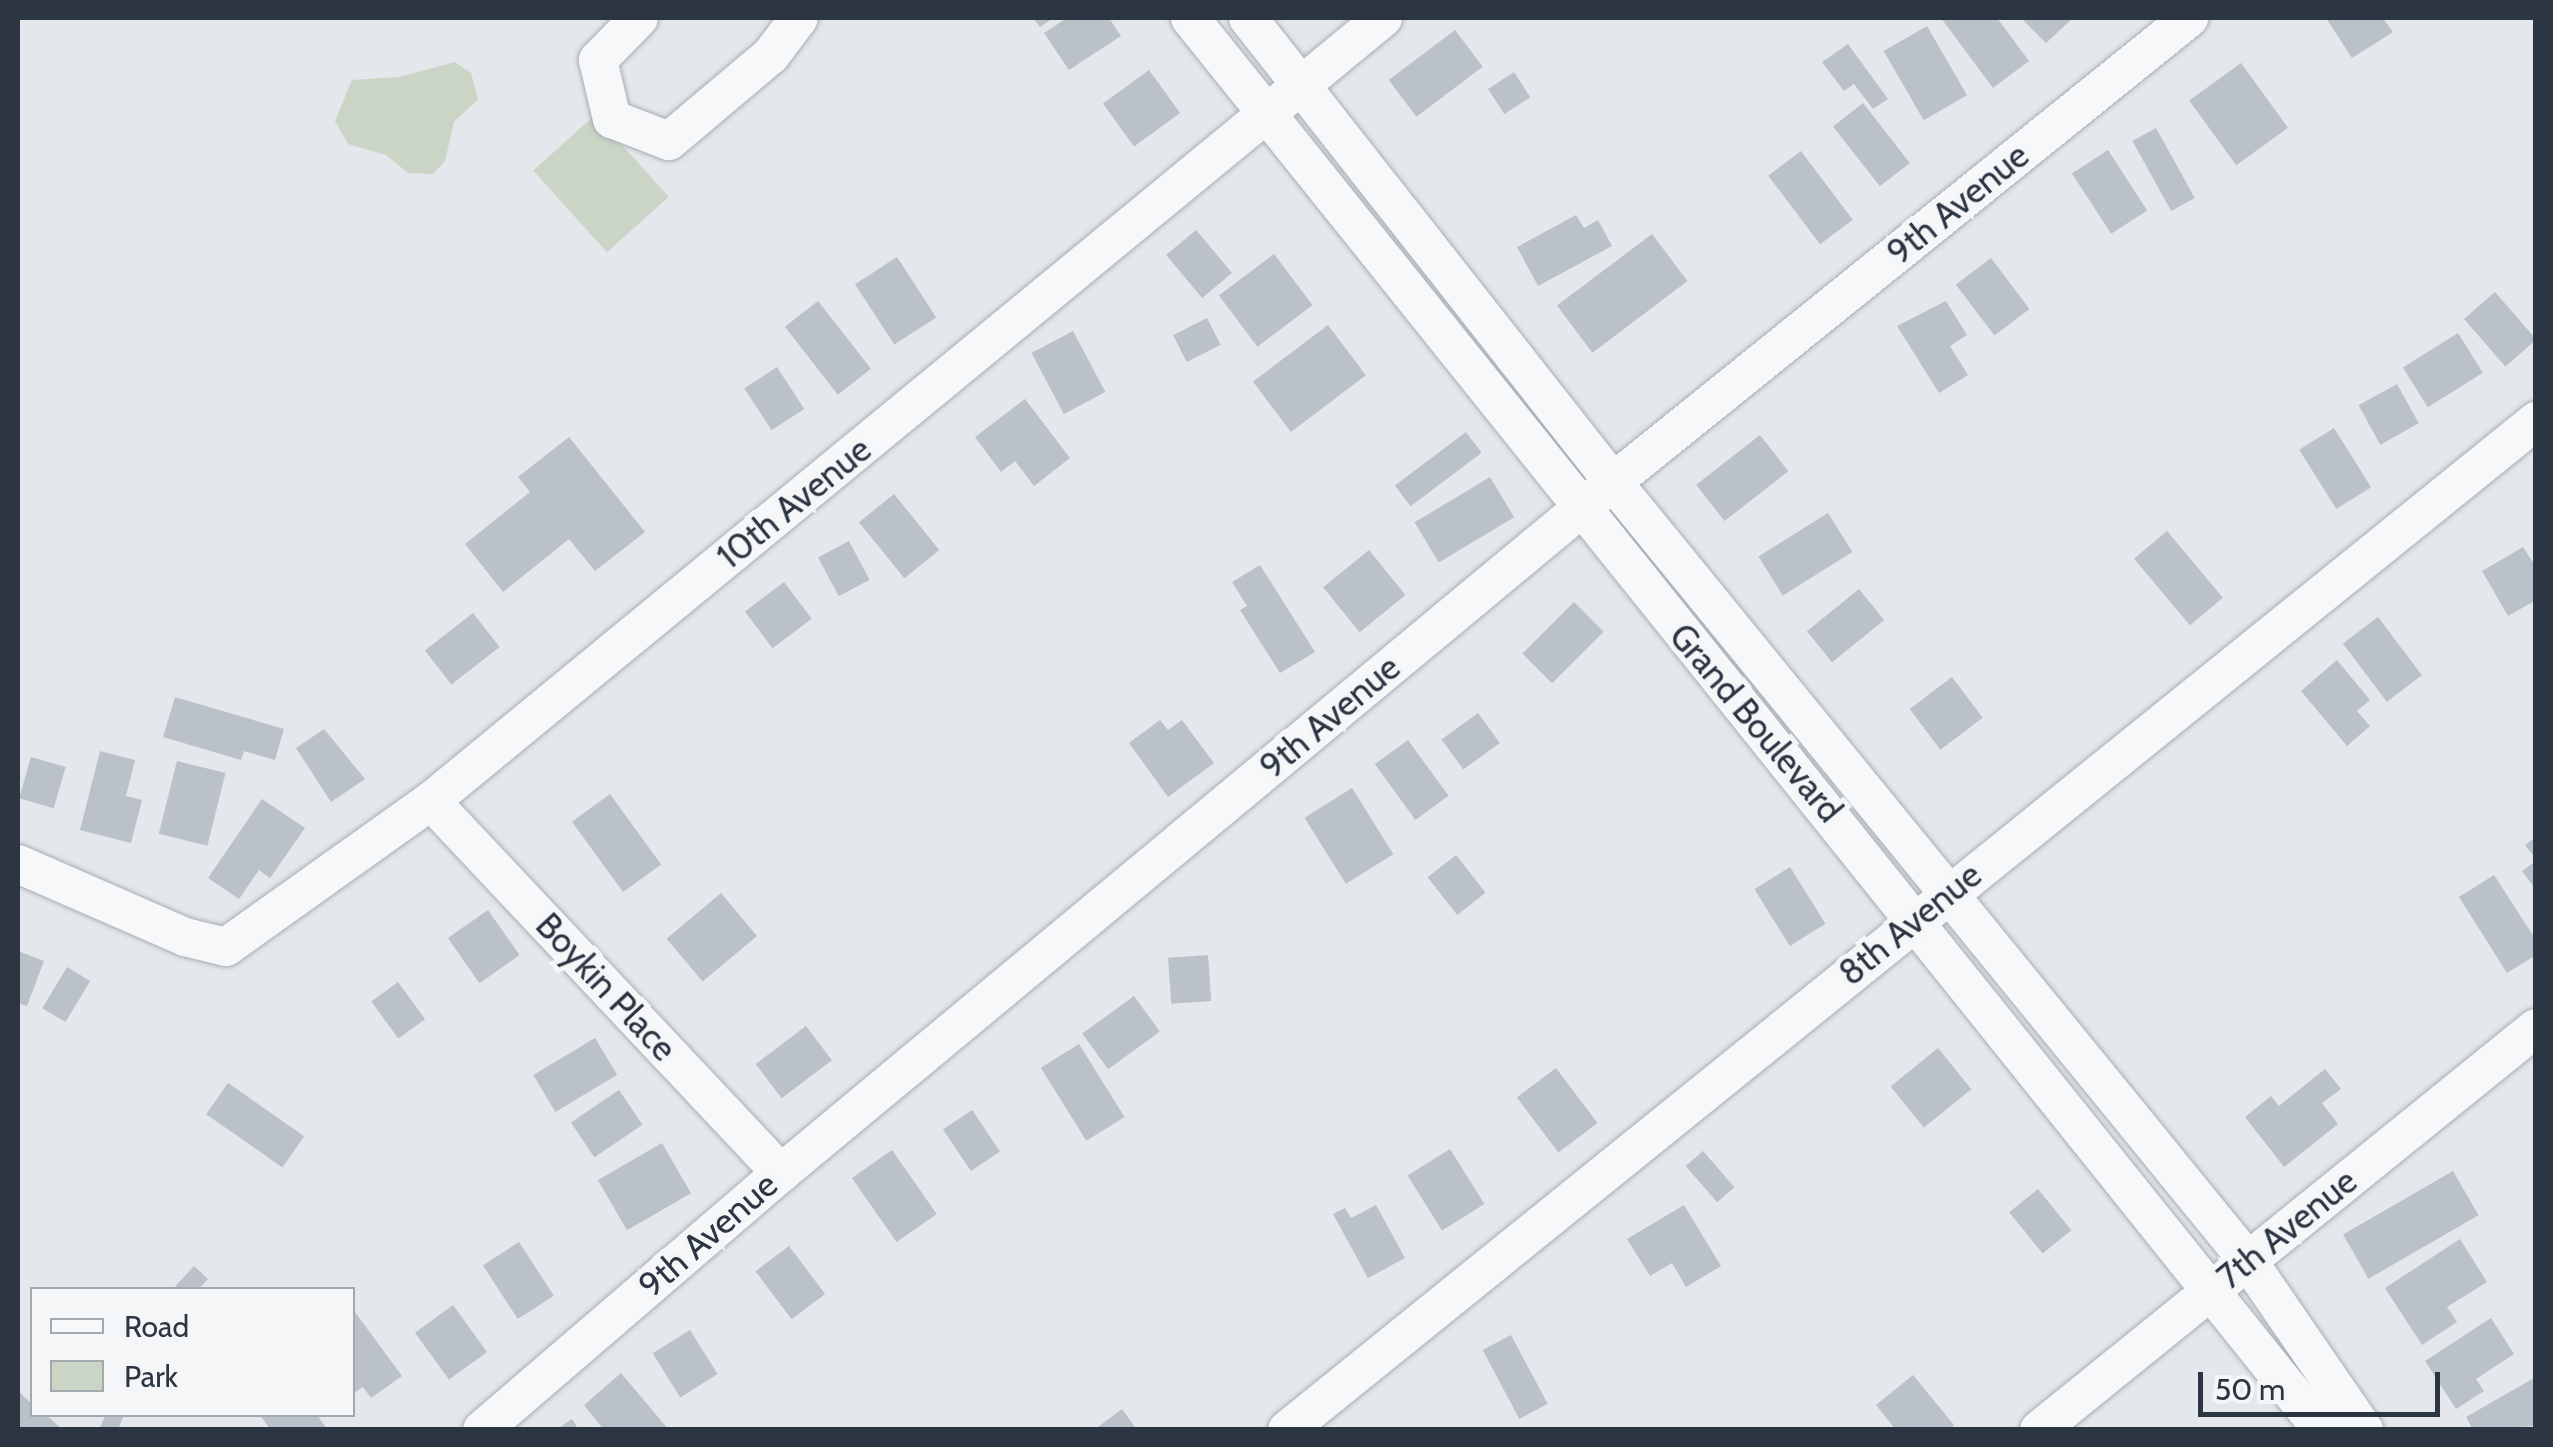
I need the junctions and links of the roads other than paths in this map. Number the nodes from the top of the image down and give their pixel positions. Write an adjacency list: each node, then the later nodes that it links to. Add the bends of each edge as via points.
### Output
1 (639, 18): 2 (street, via 598,60 612,119 669,141 771,56)
2 (799, 18)
3 (1190, 18): 8 (street, Grand Boulevard)
4 (1248, 18): 7 (street, Grand Boulevard)
5 (1383, 18): 7 (street, 10th Avenue)
6 (2190, 18): 10 (street, 9th Avenue)
7 (1302, 84): 8 (street, 10th Avenue); 10 (street, Grand Boulevard)
8 (1266, 114): 11 (street, Grand Boulevard); 12 (street, 10th Avenue)
9 (2536, 421): 14 (street, 8th Avenue)
10 (1613, 482): 11 (street, 9th Avenue); 14 (street, Grand Boulevard)
11 (1579, 510): 15 (street, Grand Boulevard); 17 (street, 9th Avenue)
12 (431, 801): 13 (street, 10th Avenue, via 226,947 185,937); 17 (street, Boykin Place)
13 (18, 864)
14 (1951, 891): 15 (street, 8th Avenue); 18 (street, Grand Boulevard)
15 (1918, 918): 19 (street, Grand Boulevard); 21 (street, 8th Avenue)
16 (2536, 1028): 18 (street, 7th Avenue)
17 (781, 1173): 20 (street, 9th Avenue)
18 (2248, 1260): 19 (street, 7th Avenue); 24 (street, Grand Boulevard)
19 (2214, 1288): 22 (street, 7th Avenue); 23 (street, Grand Boulevard)
20 (482, 1430)
21 (1287, 1430)
22 (2040, 1430)
23 (2322, 1430)
24 (2364, 1430)

